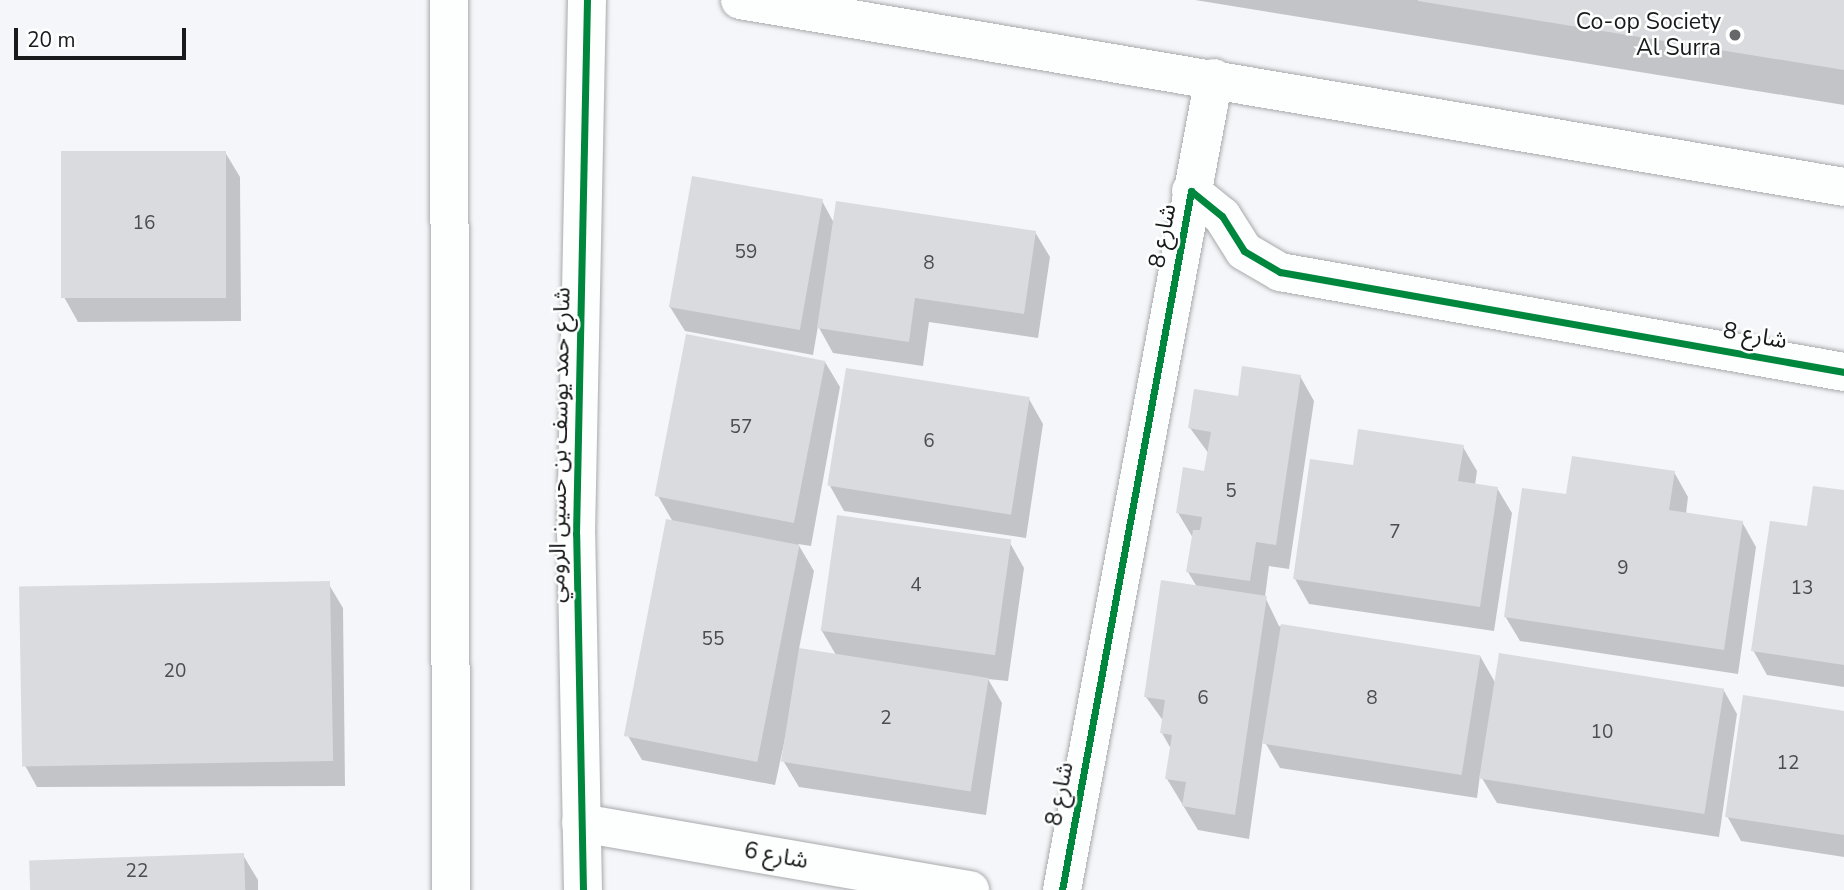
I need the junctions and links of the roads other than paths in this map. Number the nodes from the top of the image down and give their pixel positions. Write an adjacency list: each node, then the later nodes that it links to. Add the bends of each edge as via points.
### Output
1 (449, 0): 9 (street)
2 (587, 0): 8 (street, شارع حمد يوسف بن حسين الرومي, via 576,534)
3 (740, 0): 4 (street)
4 (1214, 78): 5 (street); 6 (street)
5 (1844, 187)
6 (1191, 191): 7 (street, شارع 8, via 1222,216 1244,251 1280,272); 12 (street, شارع 8)
7 (1844, 372)
8 (581, 823): 10 (street, شارع حمد يوسف بن حسين الرومي); 11 (street, شارع 6)
9 (451, 890)
10 (583, 890)
11 (970, 890)
12 (1062, 890)

